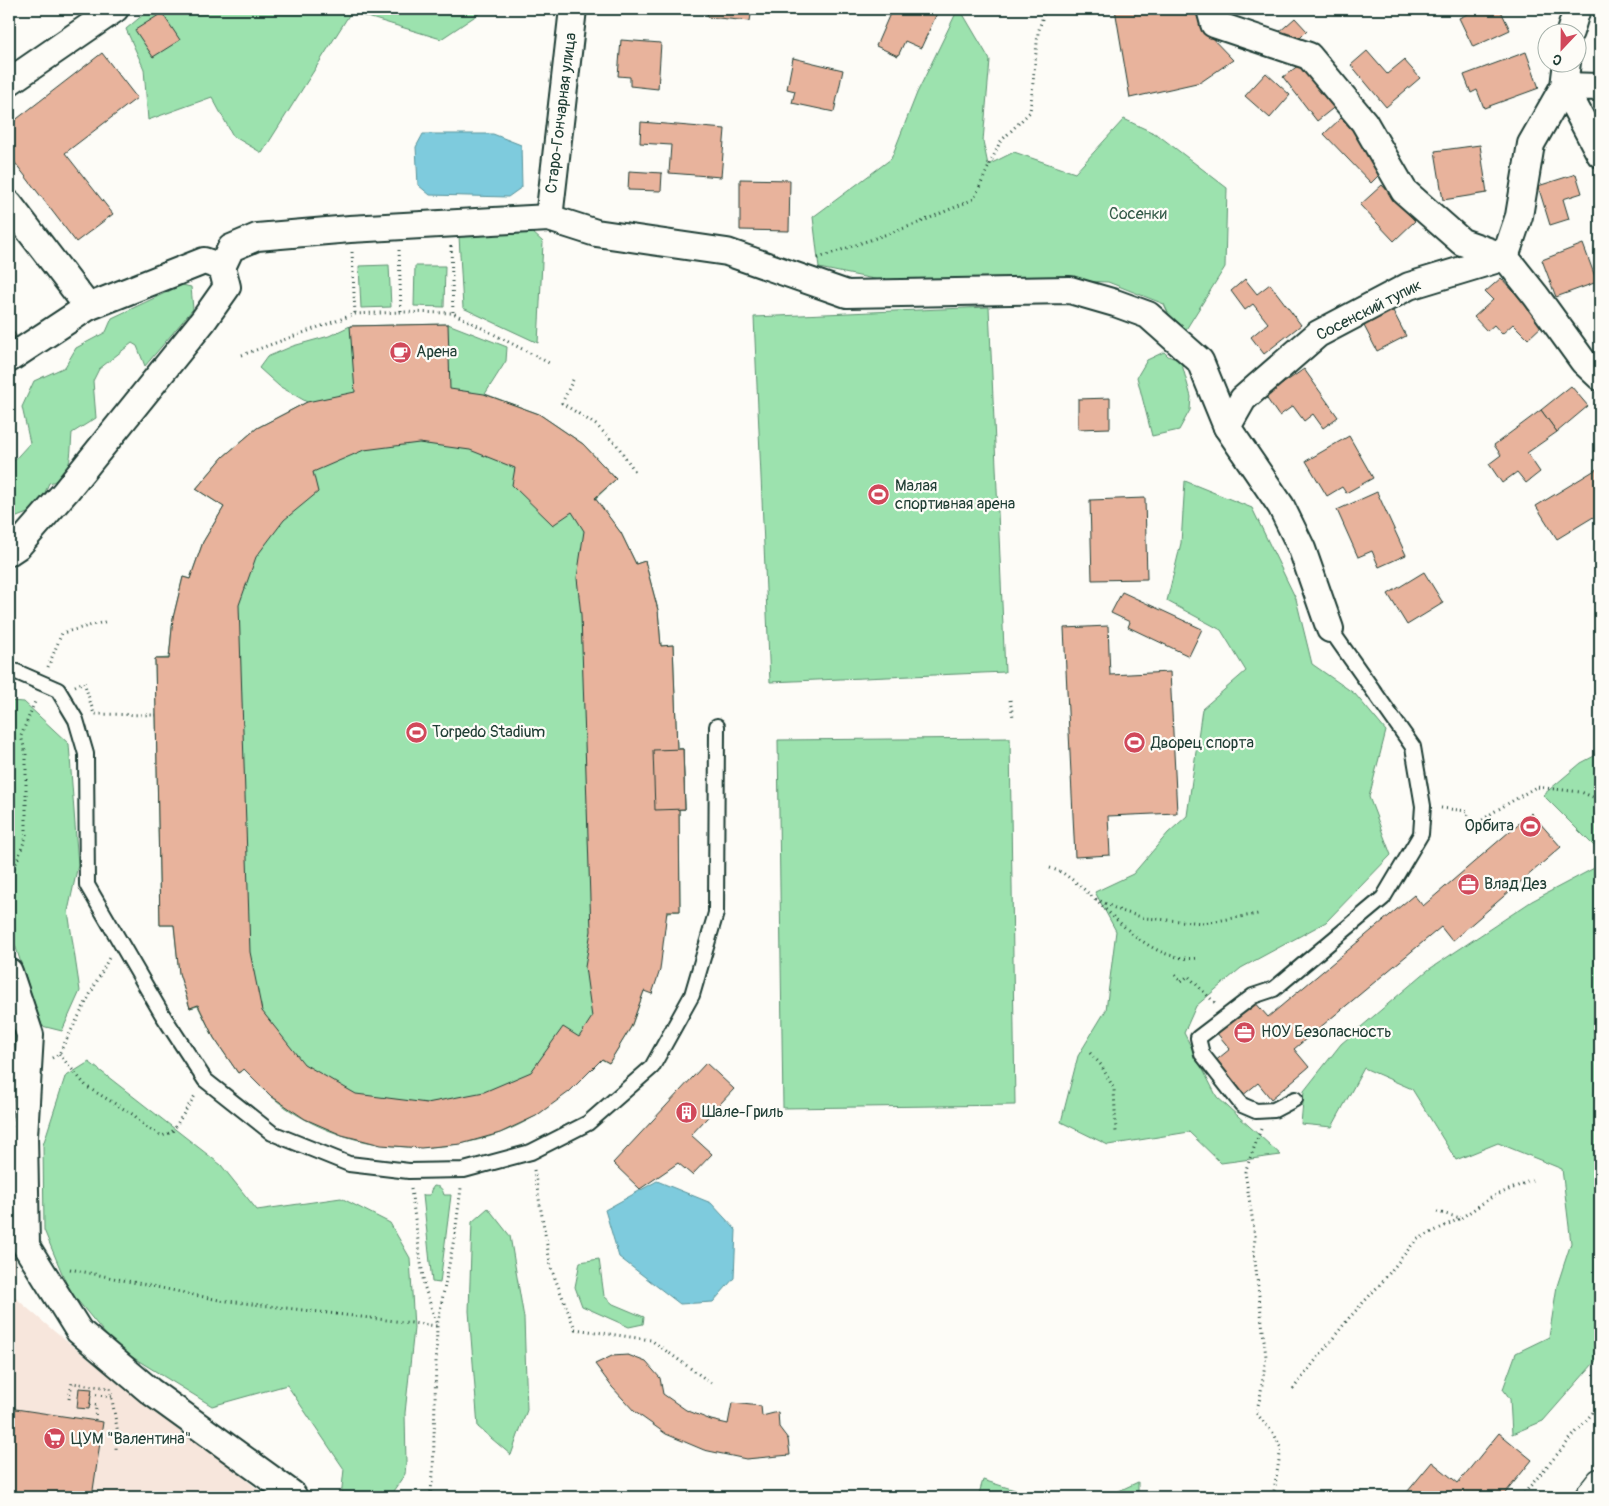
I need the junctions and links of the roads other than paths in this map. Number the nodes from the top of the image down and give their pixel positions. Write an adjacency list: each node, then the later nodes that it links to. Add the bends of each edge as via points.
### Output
1 (115, 9): 5 (street)
2 (573, 9): 9 (street, Старо-Гончарная улица)
3 (1210, 9): 10 (street, via 1214,24 1309,56 1364,122 1404,191 1462,242)
4 (1566, 74): 6 (street); 7 (street); 10 (street, via 1531,144 1519,216)
5 (9, 82)
6 (1600, 87)
7 (1600, 154)
8 (9, 204): 12 (street)
9 (549, 218): 11 (street, via 257,237 231,248); 15 (street, via 596,233 727,252 846,294 1070,290 1115,303 1148,315 1200,361)
10 (1505, 257): 14 (street, via 1583,361); 15 (street, Сосенский тупик, via 1409,286 1318,334 1243,399)
11 (222, 267): 12 (street, via 204,260); 16 (street, via 227,286 203,322 66,491)
12 (88, 307): 13 (street)
13 (9, 358)
14 (1600, 377)
15 (1227, 427): 17 (street, via 1281,506 1302,549)
16 (9, 552)
17 (1330, 629): 21 (lane, via 1413,747 1423,806 1421,834 1383,898 1274,989 1253,996 1198,1038 1202,1054 1242,1105 1256,1111 1274,1110)
18 (9, 671): 19 (lane, via 58,690 76,720 86,754 87,885 162,1014 205,1080 272,1133 349,1164 409,1171 464,1170 531,1152 588,1122 652,1067 692,995 716,913)
19 (717, 726)
20 (9, 972): 23 (street, via 30,1035 24,1136 26,1246 79,1331 150,1391)
21 (1295, 1099)
22 (1600, 1483): 24 (main road)
23 (294, 1497)
24 (1588, 1497)

